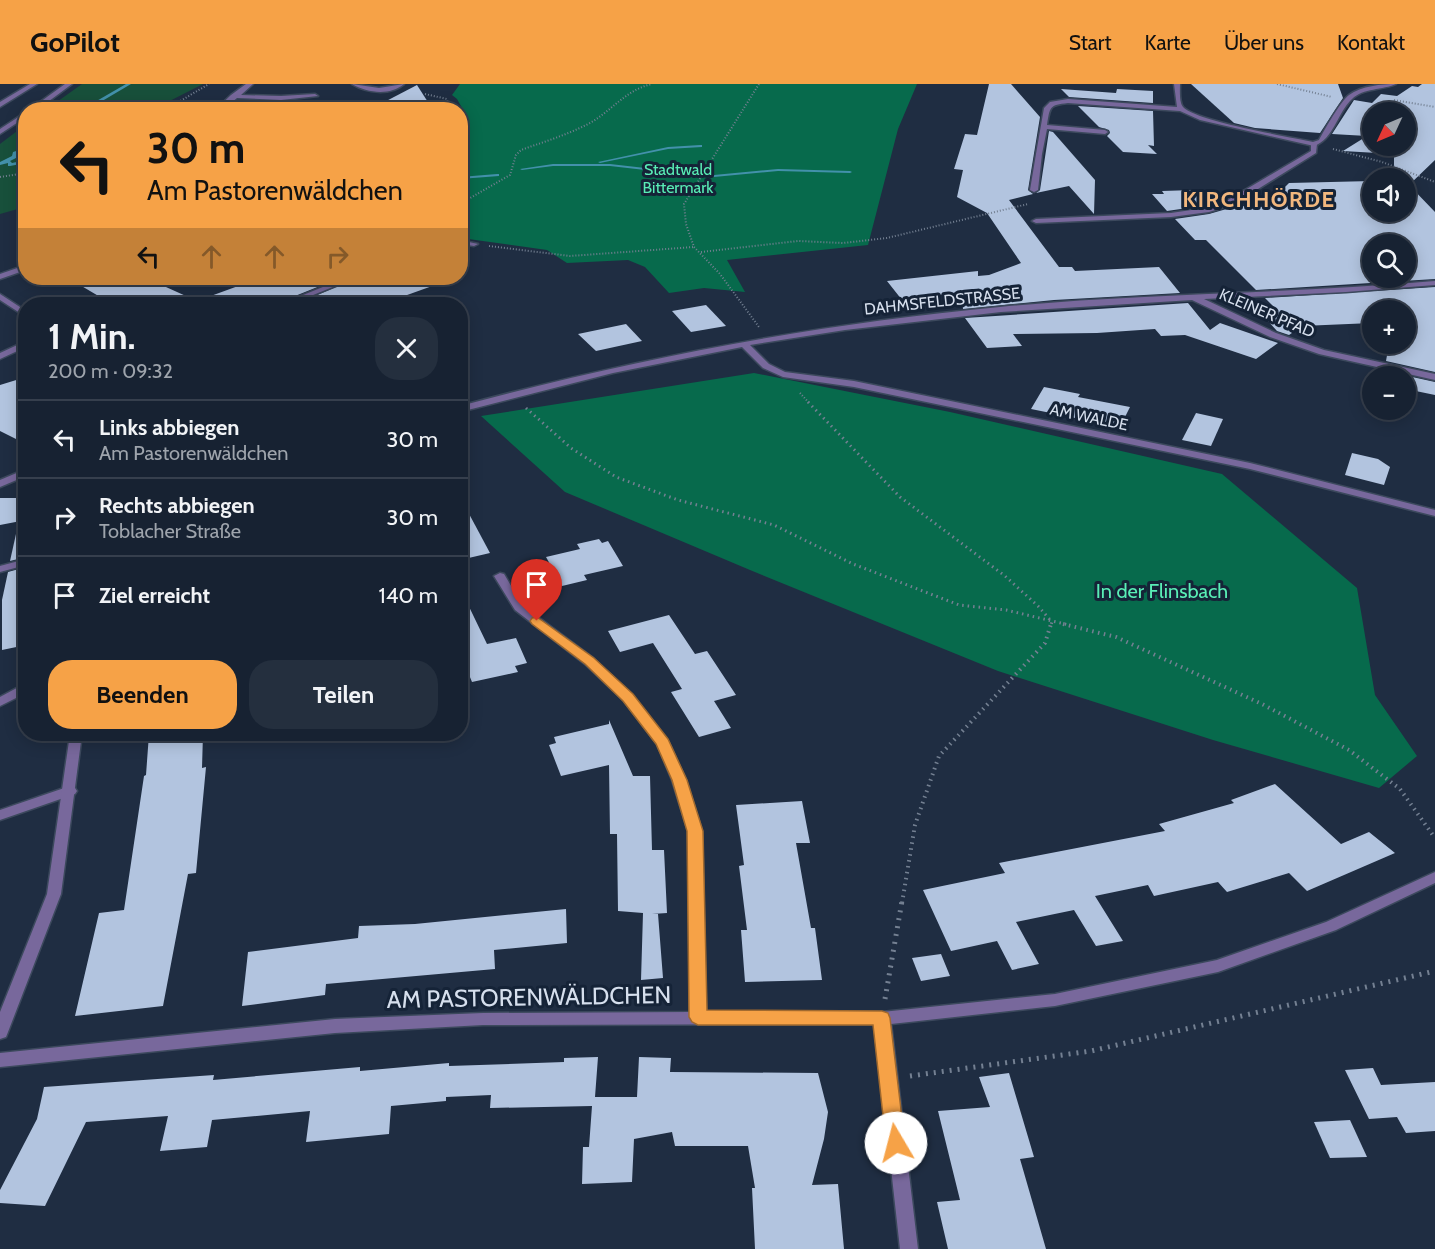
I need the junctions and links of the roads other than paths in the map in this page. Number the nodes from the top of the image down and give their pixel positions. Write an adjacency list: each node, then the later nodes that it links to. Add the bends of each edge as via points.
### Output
1 (34, 84): 14 (street)
2 (69, 84): 12 (street)
3 (250, 84): 10 (street)
4 (355, 84): 5 (street, via 384,90)
5 (401, 84)
6 (1177, 84): 15 (street)
7 (1356, 84): 9 (street)
8 (1393, 84): 9 (street)
9 (1373, 89): 20 (street, via 1347,100 1321,141)
10 (233, 96): 11 (street); 13 (street)
11 (315, 96)
12 (43, 102)
13 (226, 102)
14 (0, 105)
15 (1181, 109): 17 (street, via 1058,102 1048,105); 20 (street, via 1202,119)
16 (18, 120): 18 (street)
17 (1045, 128): 19 (street); 21 (street)
18 (0, 132)
19 (1105, 132)
20 (1314, 144): 23 (street, via 1314,152 1274,177 1231,202 1206,210)
21 (1034, 190)
22 (1060, 209): 23 (street)
23 (1069, 219): 24 (street)
24 (1036, 221)
25 (468, 243): 26 (street)
26 (474, 244)
27 (18, 270): 28 (street)
28 (0, 277)
29 (1435, 283): 33 (street, DAHMSFELDSTRASSE)
30 (333, 285): 32 (street)
31 (0, 296): 34 (street)
32 (303, 297)
33 (1193, 297): 35 (street, DAHMSFELDSTRASSE, via 1000,309 863,324); 38 (street, KLEINER PFAD, via 1273,335 1322,352)
34 (18, 309)
35 (744, 344): 39 (street, DAHMSFELDSTRASSE, via 661,359); 42 (street, AM WALDE, via 766,366 783,374 854,384 1251,466)
36 (18, 347): 37 (street)
37 (0, 356)
38 (1435, 377)
39 (468, 407)
40 (18, 476): 41 (street)
41 (0, 484)
42 (1435, 513)
43 (18, 564): 44 (street)
44 (0, 569)
45 (500, 576): 52 (street, via 519,608 589,661 628,698 663,743 695,831)
46 (18, 692): 47 (street)
47 (0, 702)
48 (75, 741): 49 (street)
49 (70, 791): 50 (street); 54 (street, via 54,894)
50 (0, 815)
51 (1435, 877): 53 (street, AM PASTORENWÄLDCHEN, via 1331,926 1218,966 1054,999)
52 (698, 1017): 53 (street, AM PASTORENWÄLDCHEN); 55 (street, AM PASTORENWÄLDCHEN, via 483,1019 335,1026)
53 (882, 1018): 56 (street)
54 (0, 1032)
55 (0, 1060)
56 (909, 1249)

